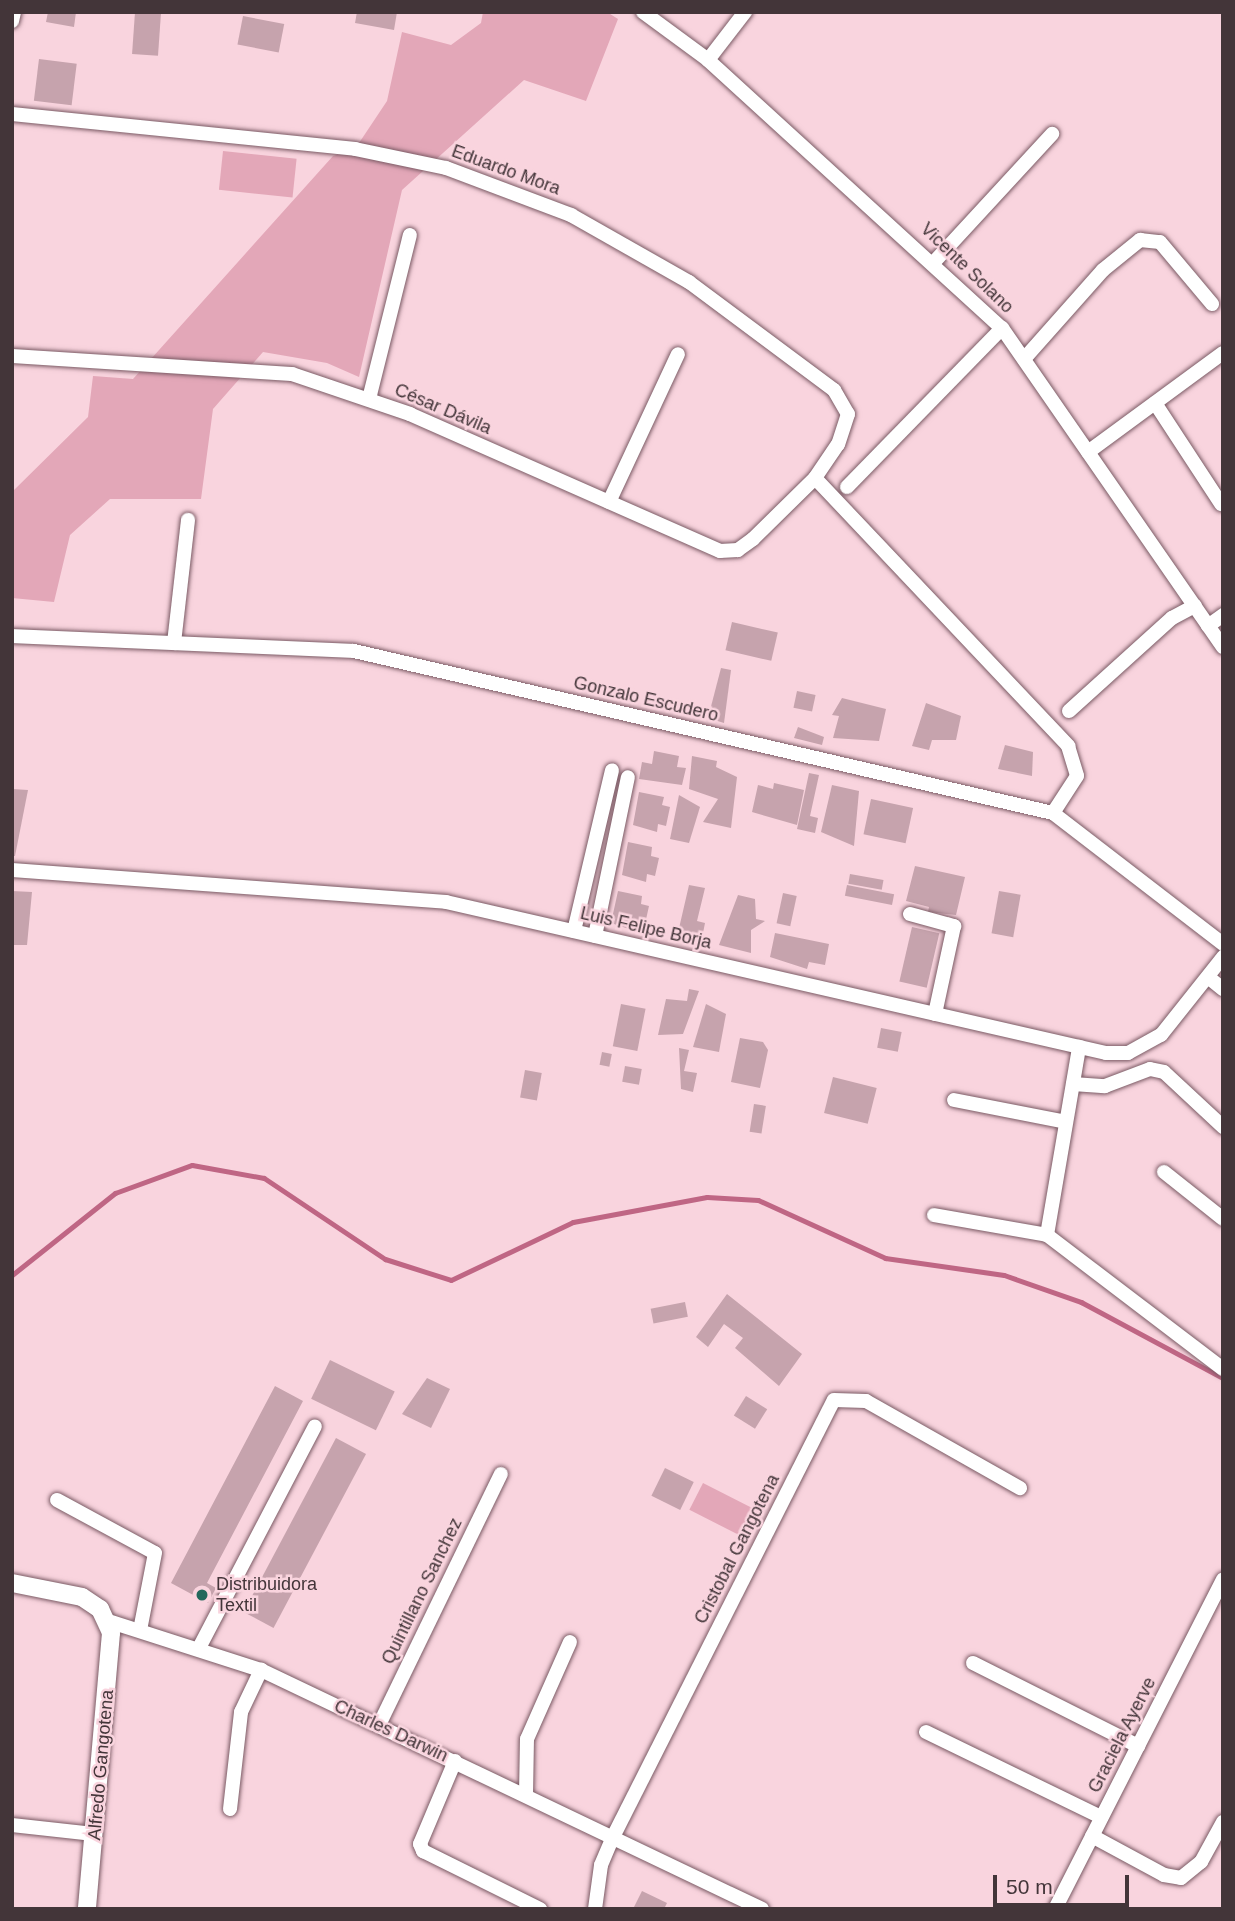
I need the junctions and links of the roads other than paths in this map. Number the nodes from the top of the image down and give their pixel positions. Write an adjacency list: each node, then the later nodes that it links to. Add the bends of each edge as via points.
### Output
1 (14, 12): 4 (street)
2 (643, 12): 5 (street, Vicente Solano)
3 (745, 12): 5 (street)
4 (12, 21)
5 (708, 60): 9 (street, Vicente Solano)
6 (12, 114): 19 (street, Eduardo Mora, via 355,149 446,168 571,215 689,282 841,397 846,424)
7 (1052, 134): 9 (street)
8 (410, 235): 16 (street)
9 (935, 261): 11 (street, Vicente Solano)
10 (1212, 304): 15 (street, via 1160,242 1140,240 1103,270)
11 (1002, 327): 15 (street, Vicente Solano); 20 (street)
12 (1223, 353): 17 (street)
13 (678, 354): 21 (street)
14 (12, 356): 16 (street, César Dávila, via 292,374)
15 (1024, 359): 18 (street, Vicente Solano)
16 (369, 399): 21 (street, César Dávila)
17 (1155, 403): 18 (street); 22 (street)
18 (1088, 453): 24 (street, Vicente Solano)
19 (815, 478): 21 (street, César Dávila, via 737,550 720,551); 33 (street, via 1068,746 1077,776)
20 (847, 487)
21 (609, 502)
22 (1221, 504)
23 (188, 520): 28 (street)
24 (1195, 606): 26 (street, Vicente Solano); 30 (street, via 1172,618)
25 (1223, 615): 26 (street)
26 (1208, 626): 29 (street, Vicente Solano)
27 (12, 636): 28 (street, Gonzalo Escudero)
28 (174, 643): 33 (street, Gonzalo Escudero, via 354,651)
29 (1223, 647)
30 (1069, 711)
31 (612, 770): 36 (street)
32 (628, 777): 37 (street)
33 (1053, 813): 38 (street, Gonzalo Escudero)
34 (12, 870): 36 (street, Luis Felipe Borja, via 446,902)
35 (910, 914): 42 (street, via 954,926)
36 (574, 931): 37 (street, Luis Felipe Borja)
37 (595, 936): 42 (street, Luis Felipe Borja)
38 (1223, 944)
39 (1223, 957): 40 (street, Luis Felipe Borja)
40 (1208, 977): 41 (street); 43 (street, Luis Felipe Borja, via 1182,1014 1142,1048 1106,1054)
41 (1223, 989)
42 (935, 1014): 43 (street, Luis Felipe Borja)
43 (1079, 1047): 44 (street)
44 (1073, 1084): 46 (street); 47 (street, via 1105,1086 1150,1069 1164,1072)
45 (954, 1100): 46 (street)
46 (1066, 1122): 51 (street)
47 (1223, 1127)
48 (1164, 1172): 50 (street)
49 (934, 1215): 51 (street)
50 (1223, 1219)
51 (1047, 1236): 52 (street)
52 (1223, 1369)
53 (316, 1426): 62 (street)
54 (501, 1474): 65 (street, Quintillano Sanchez)
55 (1020, 1488): 75 (street, Cristobal Gangotena, via 866,1401 834,1400)
56 (57, 1500): 60 (street, via 155,1553)
57 (1223, 1578): 67 (street, Graciela Ayerve)
58 (12, 1583): 59 (street, Charles Darwin, via 82,1597)
59 (108, 1620): 60 (street, Charles Darwin); 74 (street, Alfredo Gangotena, via 111,1652)
60 (140, 1630): 62 (street, Charles Darwin)
61 (570, 1642): 69 (street, via 527,1739)
62 (199, 1648): 64 (street, Charles Darwin)
63 (973, 1663): 67 (street)
64 (261, 1670): 65 (street, Charles Darwin); 70 (street, via 241,1712)
65 (379, 1725): 68 (street, Charles Darwin)
66 (926, 1732): 71 (street)
67 (1138, 1746): 71 (street, Graciela Ayerve)
68 (455, 1761): 69 (street, Charles Darwin); 78 (street, via 420,1844 424,1851)
69 (526, 1795): 75 (street, Charles Darwin)
70 (230, 1809)
71 (1101, 1817): 76 (street, Graciela Ayerve)
72 (1223, 1822): 76 (street, via 1201,1862 1181,1878 1164,1875)
73 (12, 1825): 74 (street)
74 (94, 1835): 77 (street, Alfredo Gangotena)
75 (614, 1835): 79 (street, Cristobal Gangotena, via 601,1865); 80 (street, Charles Darwin)
76 (1092, 1836): 81 (street, Graciela Ayerve)
77 (87, 1909)
78 (540, 1909)
79 (595, 1909)
80 (762, 1909)
81 (1055, 1909)

